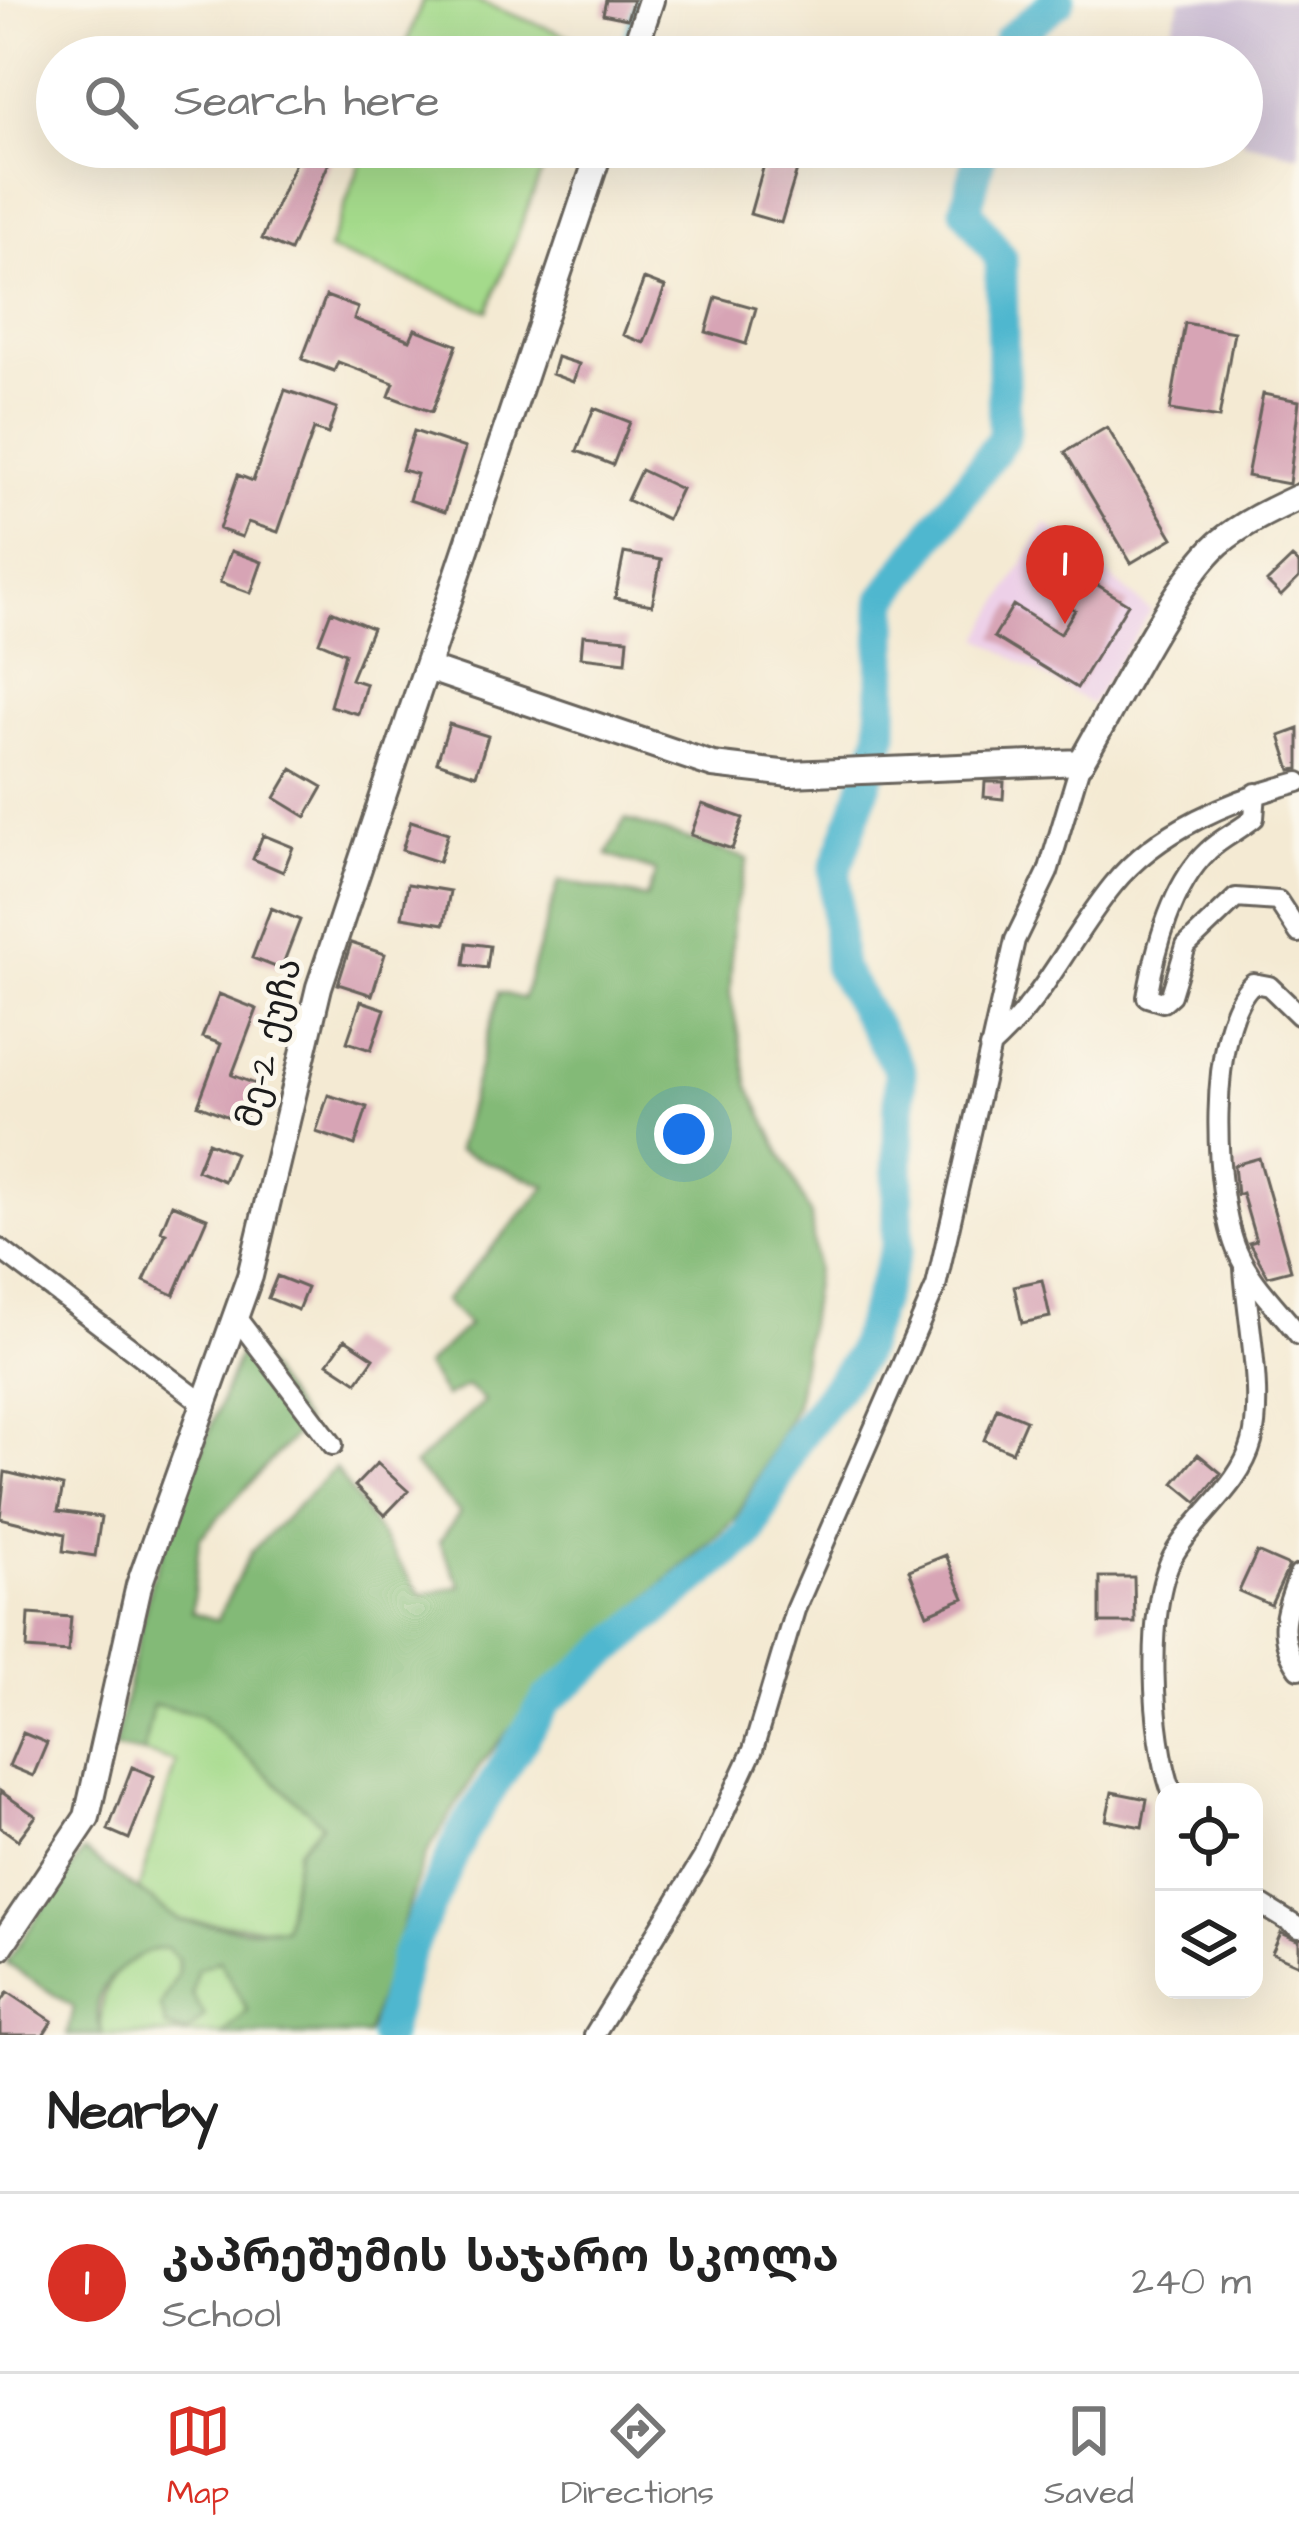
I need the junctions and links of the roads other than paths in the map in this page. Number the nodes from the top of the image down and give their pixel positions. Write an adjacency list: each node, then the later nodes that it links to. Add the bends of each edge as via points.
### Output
1 (651, 0): 2 (street)
2 (639, 36)
3 (594, 168): 5 (street, მე-2 ქუჩა)
4 (1299, 497): 6 (street, via 1217,544)
5 (427, 668): 6 (street, via 713,766 790,774); 14 (street, მე-2 ქუჩა, via 319,987)
6 (1081, 762): 11 (street, via 1048,872 1015,940)
7 (1299, 782): 8 (street)
8 (1256, 793): 9 (street, via 1254,818 1206,852 1179,897 1147,997 1163,1002 1171,995 1186,946 1236,898 1278,901); 11 (street, via 1163,842 1115,882 1029,1012)
9 (1299, 933)
10 (1299, 1015): 13 (street, via 1269,986 1253,983 1229,1030 1215,1130 1220,1183)
11 (988, 1048): 24 (street, via 937,1286 795,1610 753,1750 703,1858)
12 (0, 1250): 16 (street)
13 (1244, 1268): 15 (street); 20 (street, via 1253,1439 1244,1464 1172,1556 1158,1600 1157,1716)
14 (236, 1317): 16 (street, მე-2 ქუჩა); 17 (street)
15 (1299, 1335)
16 (207, 1406): 23 (street, მე-2 ქუჩა, via 139,1585 87,1817)
17 (333, 1445)
18 (1299, 1575): 19 (street, via 1281,1625 1283,1646)
19 (1299, 1669)
20 (1170, 1783)
21 (1263, 1906): 22 (street)
22 (1299, 1928)
23 (0, 1947)
24 (594, 2035)

